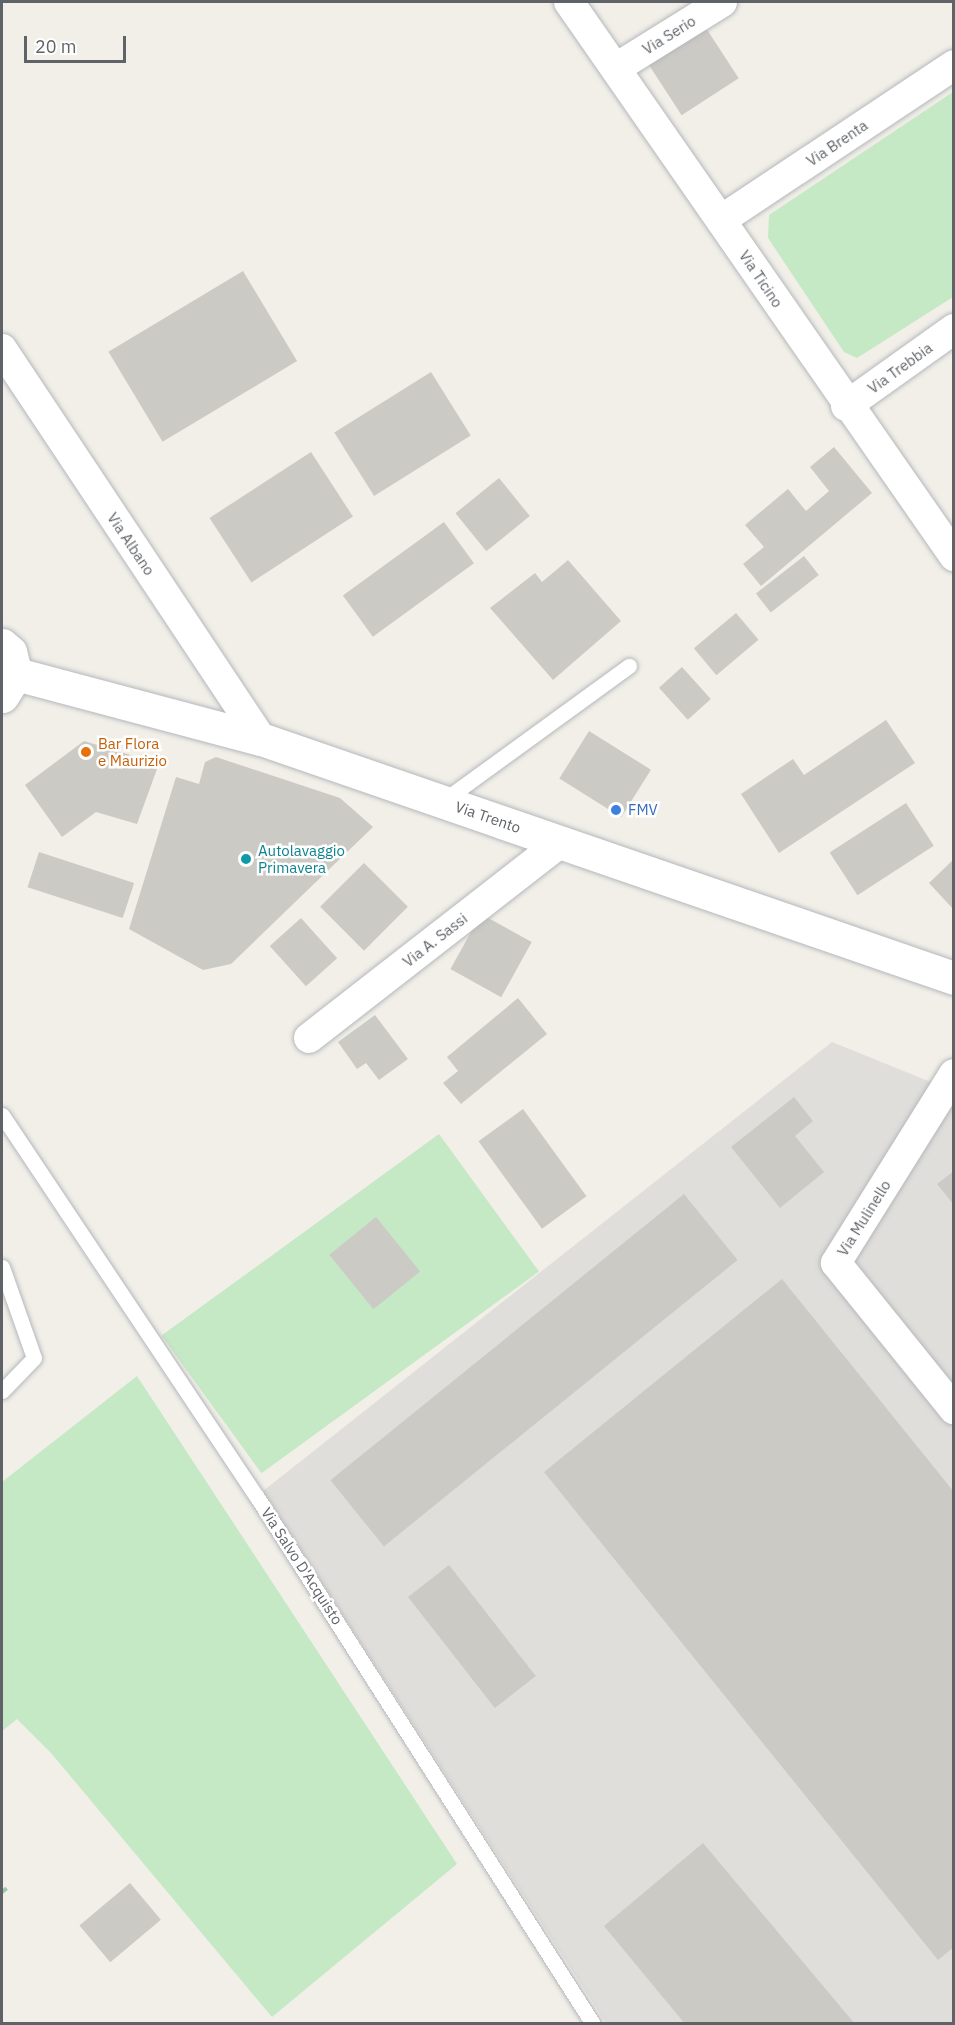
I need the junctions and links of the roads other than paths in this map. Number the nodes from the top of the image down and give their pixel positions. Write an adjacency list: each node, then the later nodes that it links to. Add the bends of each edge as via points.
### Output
1 (569, 2): 4 (street, Via Ticino)
2 (722, 2): 4 (street, Via Serio)
3 (954, 65): 5 (street, Via Brenta)
4 (616, 68): 5 (street, Via Ticino)
5 (721, 220): 8 (street, Via Ticino)
6 (954, 329): 8 (street, Via Trebbia)
7 (2, 348): 13 (street, Via Albano)
8 (846, 406): 9 (street, Via Ticino)
9 (954, 556)
10 (2, 645): 12 (street, via 10,652)
11 (628, 666): 14 (lane)
12 (9, 685): 13 (street, Via Trento)
13 (261, 739): 14 (street, Via Trento)
14 (443, 801): 15 (street, Via Trento)
15 (561, 842): 16 (street, Via Trento); 17 (street, Via A. Sassi)
16 (954, 978)
17 (309, 1038)
18 (954, 1074): 22 (street, Via Mulinello, via 836,1263)
19 (2, 1115): 23 (lane, Via Salvo D'Acquisto, via 263,1507)
20 (2, 1268): 21 (lane, via 34,1358)
21 (2, 1391)
22 (954, 1409)
23 (592, 2024)

